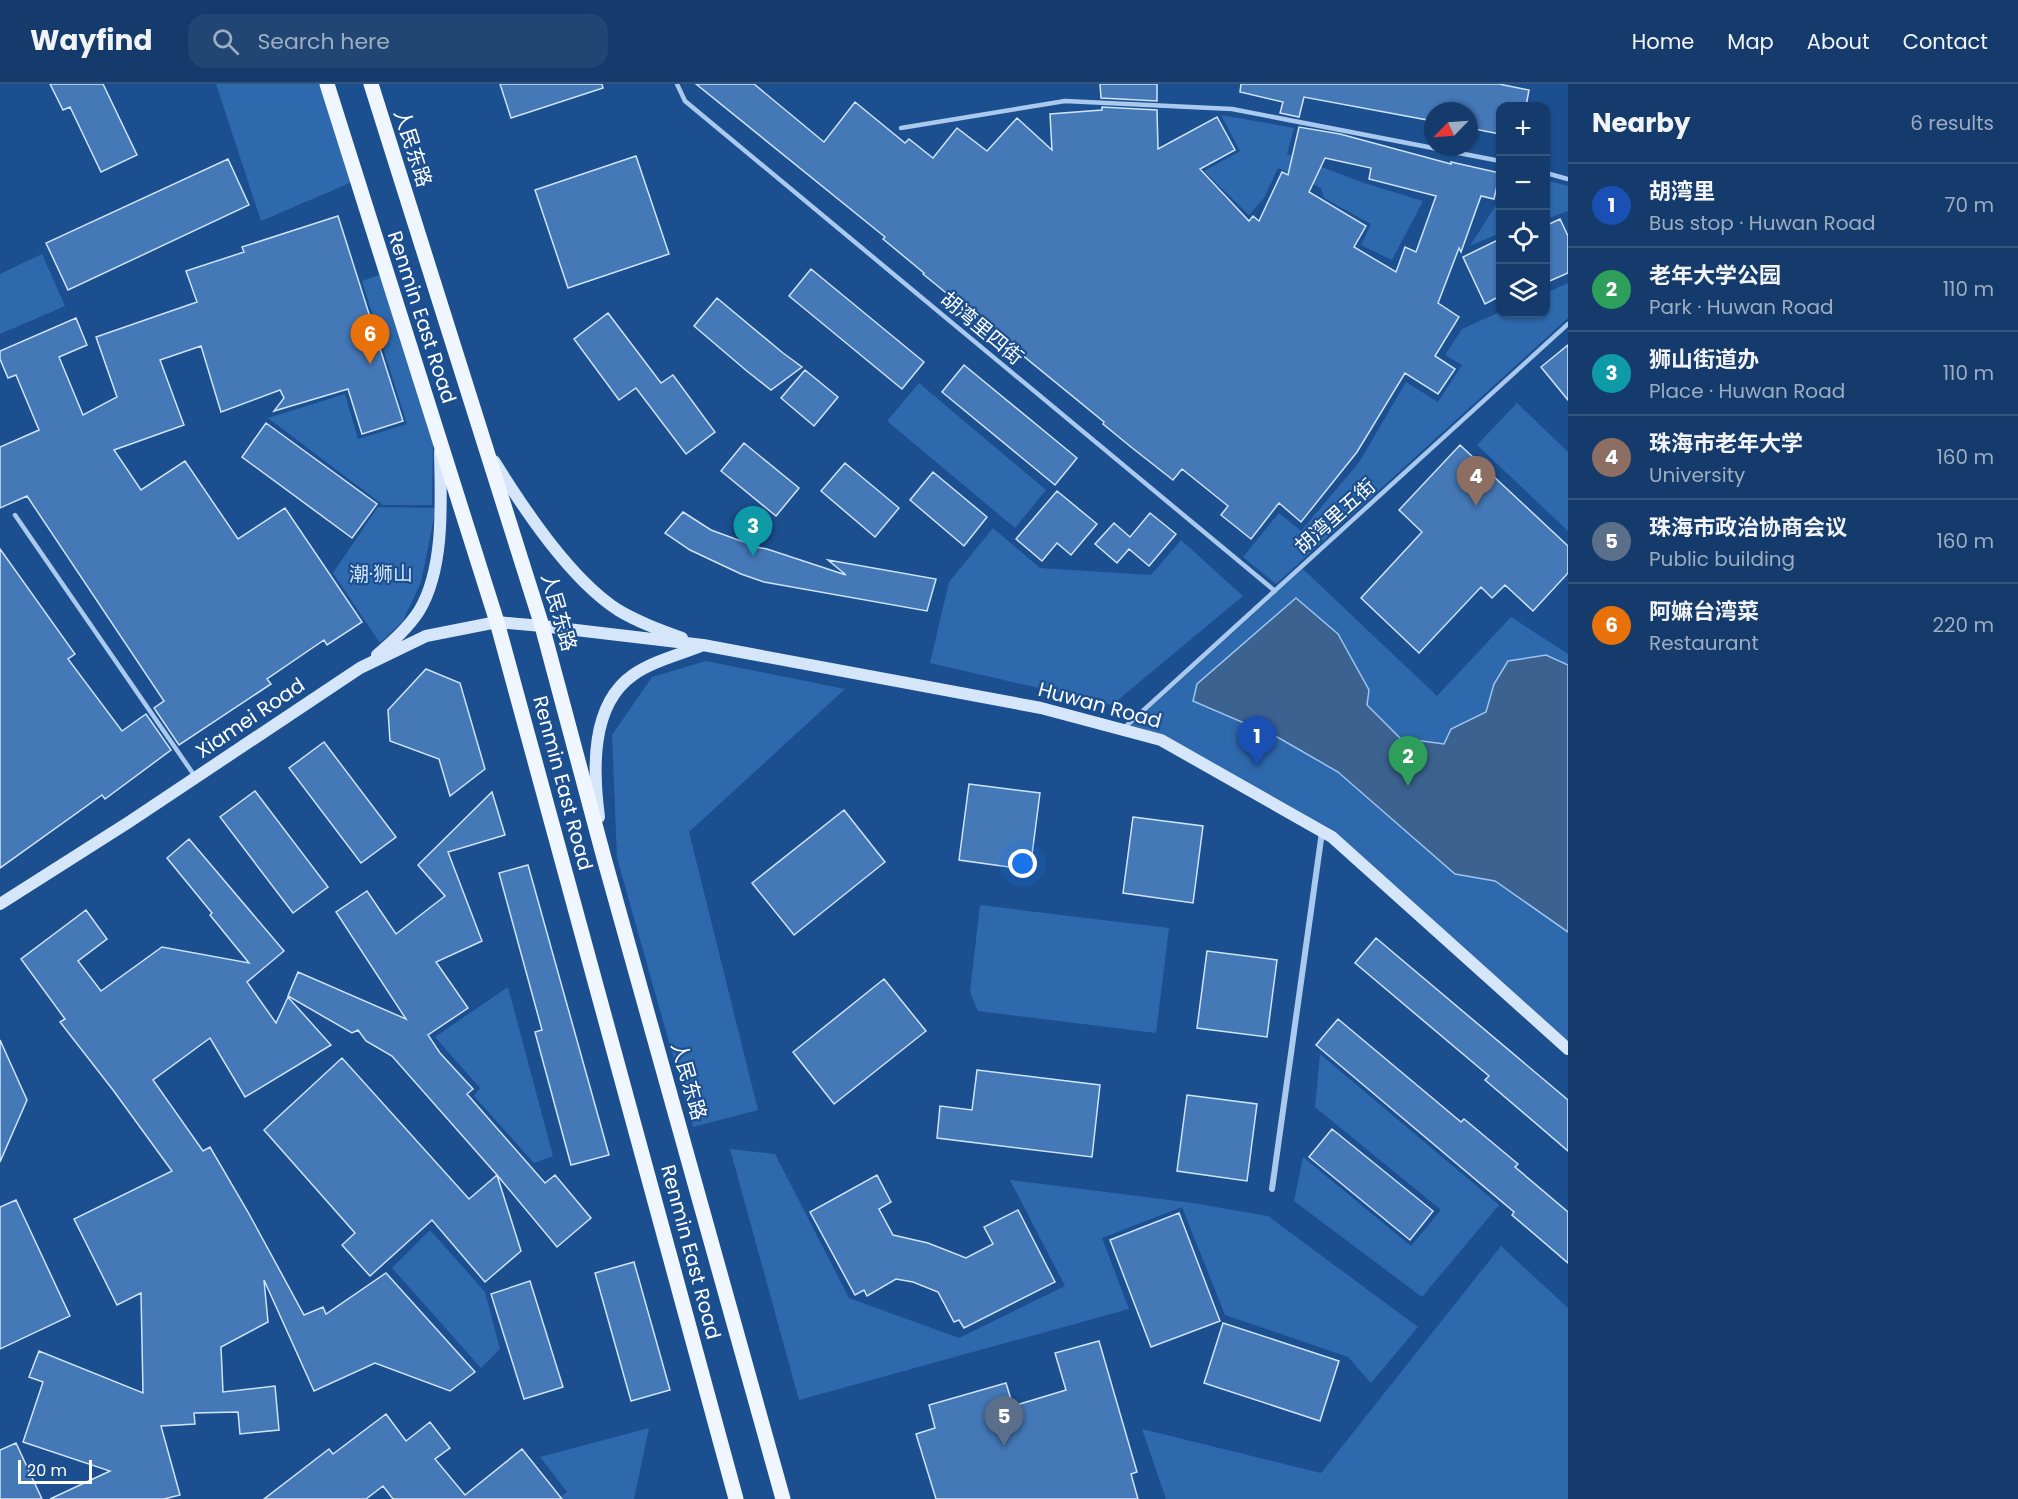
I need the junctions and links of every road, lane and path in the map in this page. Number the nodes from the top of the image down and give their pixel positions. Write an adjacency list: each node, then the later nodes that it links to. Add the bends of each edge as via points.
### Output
1 (327, 84): 9 (main road, Renmin East Road)
2 (371, 84): 10 (main road, 人民东路)
3 (676, 84): 12 (lane, 胡湾里四街, via 685,101)
4 (901, 128): 5 (lane, via 1065,101 1232,109)
5 (1496, 160)
6 (1550, 174): 7 (lane)
7 (1568, 178)
8 (1568, 324): 12 (lane, 胡湾里五街)
9 (440, 442): 13 (main road, Renmin East Road); 16 (street, via 441,509 428,593 409,625)
10 (486, 449): 14 (main road, 人民东路); 15 (street, via 537,525 599,594 618,610)
11 (15, 515): 18 (lane)
12 (1275, 591): 17 (lane, 胡湾里五街)
13 (497, 622): 14 (street, Xiamei Road); 16 (street, Xiamei Road, via 426,636); 24 (main road, Renmin East Road)
14 (542, 626): 15 (street, Xiamei Road); 20 (main road, 人民东路)
15 (703, 645): 17 (street, Huwan Road, via 1041,708); 20 (street, via 632,675 620,685 608,705 598,735 596,776)
16 (360, 668): 18 (street, Xiamei Road)
17 (1122, 730): 19 (street, Huwan Road, via 1161,740)
18 (196, 777): 21 (street, Xiamei Road)
19 (1322, 832): 22 (street, Huwan Road); 23 (street)
20 (604, 858): 25 (main road, 人民东路)
21 (0, 904)
22 (1568, 1049)
23 (1272, 1189)
24 (736, 1499)
25 (783, 1499)

